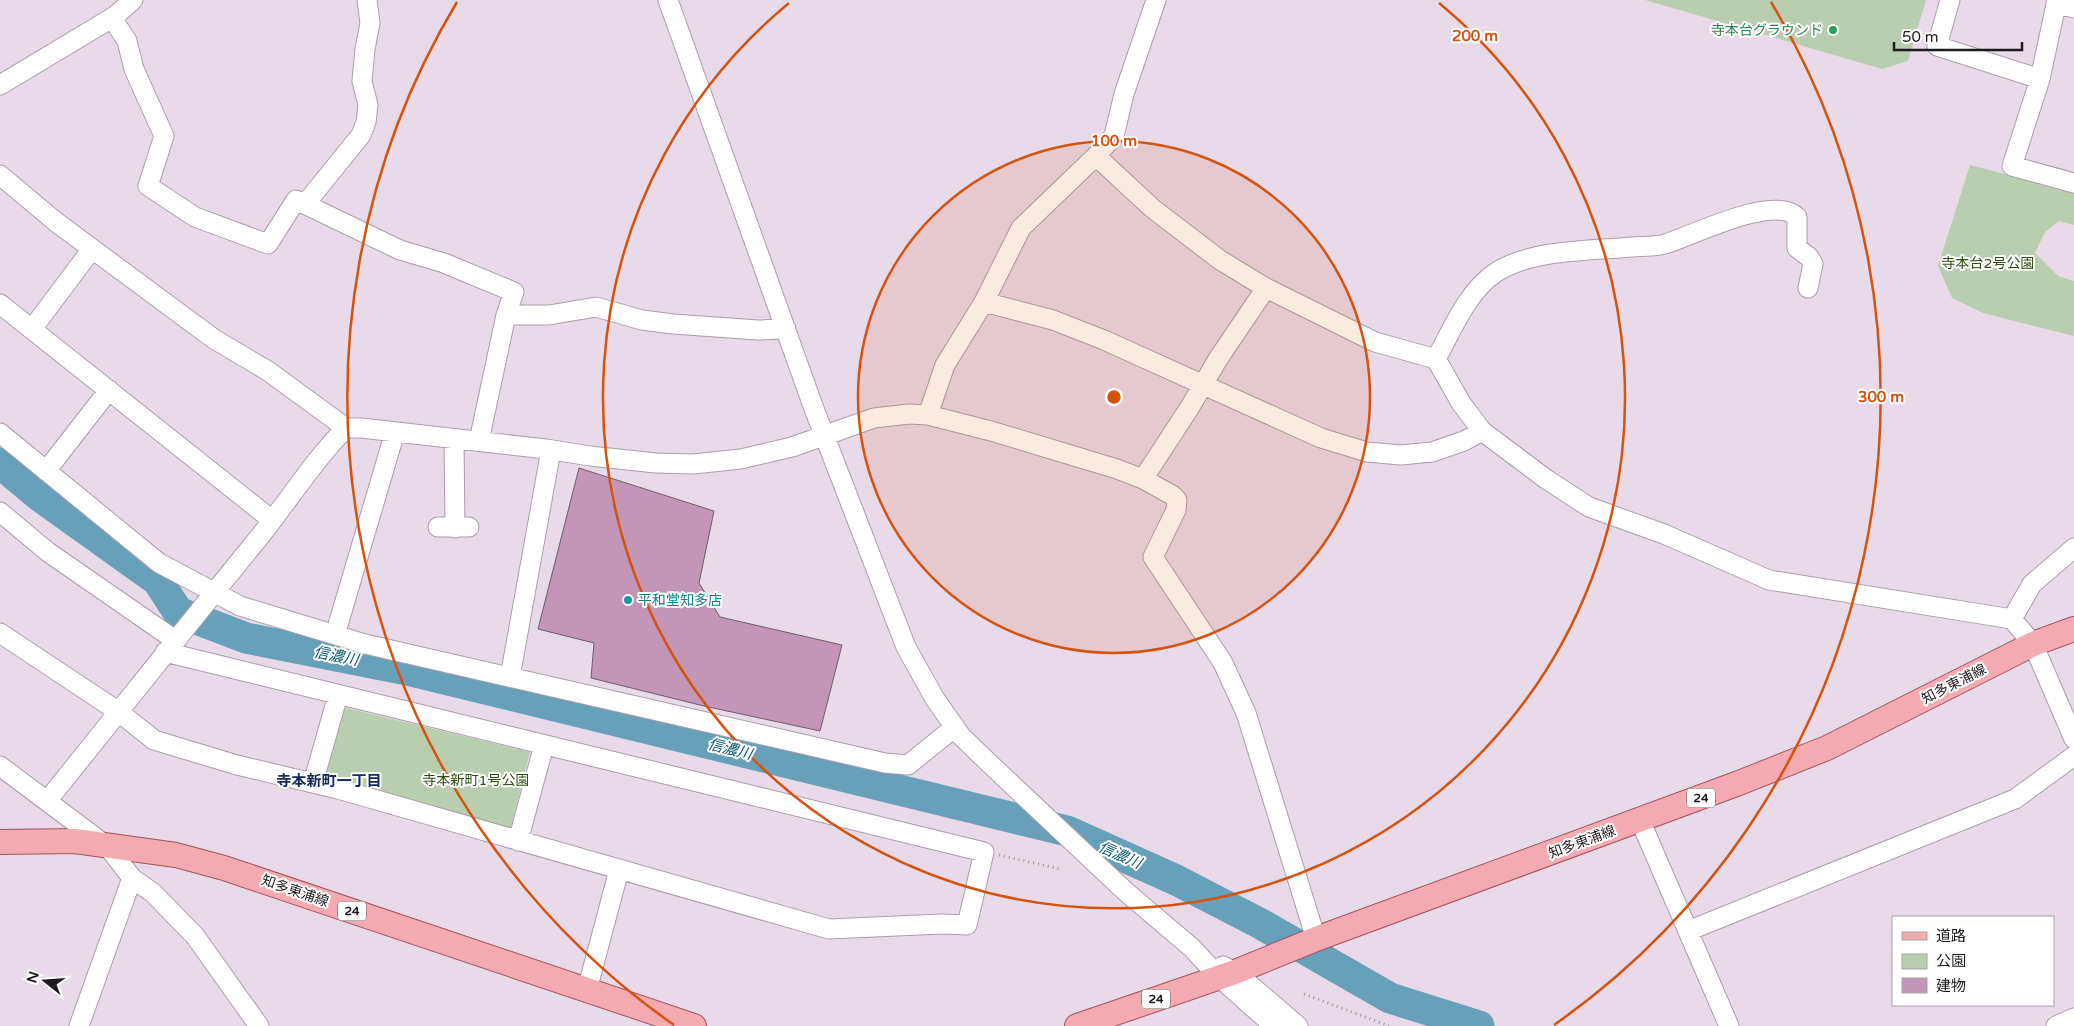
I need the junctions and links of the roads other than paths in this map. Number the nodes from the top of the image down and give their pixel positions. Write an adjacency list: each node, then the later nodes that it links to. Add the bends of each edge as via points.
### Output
1 (367, 0): 13 (street, via 370,24 362,81 368,105 366,122 361,135)
2 (668, 0): 21 (street)
3 (1156, 0): 10 (street, via 1124,94 1114,136)
4 (1950, 0): 8 (street, via 1937,46)
5 (130, 1): 7 (street)
6 (2063, 4): 8 (street)
7 (112, 18): 9 (street); 13 (street, via 127,41 134,69 164,136 148,186 195,217 268,244 296,200)
8 (2040, 79): 12 (street, via 2012,166)
9 (0, 85)
10 (1096, 156): 15 (street, via 1152,208 1220,260); 17 (street, via 1021,228)
11 (0, 175): 14 (street)
12 (2074, 183)
13 (306, 203): 19 (street, via 400,250 444,263 514,292)
14 (92, 249): 20 (street); 26 (street, via 214,339 268,370)
15 (1266, 288): 22 (street, via 1376,342); 23 (street)
16 (1808, 288): 22 (street, via 1813,264 1798,248 1797,217 1793,212 1784,210 1740,215 1663,244 1539,256 1497,272 1472,295)
17 (984, 302): 23 (street, via 1053,320); 25 (street, via 945,365)
18 (0, 304): 20 (street)
19 (506, 315): 21 (street, via 550,315 596,308 673,324); 32 (street)
20 (32, 329): 24 (street)
21 (786, 329): 30 (street)
22 (1436, 359): 27 (street)
23 (1202, 385): 27 (street, via 1321,438 1367,452 1401,455 1432,452); 35 (street)
24 (109, 390): 34 (street); 37 (street)
25 (928, 415): 30 (street, via 874,418); 35 (street)
26 (346, 428): 28 (street); 37 (street)
27 (1482, 431): 41 (street, via 1546,480 1589,507 1664,534 1769,580)
28 (395, 432): 31 (street); 44 (street)
29 (0, 433): 34 (street)
30 (826, 435): 33 (street, via 742,459 693,464 647,462); 50 (street, via 906,647)
31 (454, 439): 32 (street); 38 (street)
32 (479, 442): 33 (street)
33 (551, 450): 47 (street)
34 (46, 472): 40 (street, via 159,563)
35 (1143, 479): 64 (street, via 1177,500 1176,510 1153,558 1223,663 1246,713)
36 (0, 512): 45 (street, via 48,552)
37 (272, 520): 40 (street)
38 (454, 528)
39 (2074, 548): 41 (street, via 2032,584)
40 (214, 592): 44 (street, via 240,606); 45 (street)
41 (2012, 619): 46 (street)
42 (2074, 629): 46 (main road, 知多東浦線 / 24)
43 (0, 633): 49 (street)
44 (335, 635): 47 (street)
45 (172, 643): 48 (street); 49 (street)
46 (2033, 644): 51 (street); 57 (main road, 知多東浦線 / 24, via 1826,748)
47 (510, 677): 50 (street, via 900,765 908,765)
48 (338, 694): 52 (street); 55 (street)
49 (119, 712): 55 (street, via 154,740 236,765); 56 (street)
50 (955, 727): 65 (street, via 1125,891)
51 (2074, 739)
52 (544, 745): 58 (street); 61 (street, via 984,852 967,925 829,929)
53 (2074, 756): 63 (street, via 2015,799)
54 (0, 766): 56 (street)
55 (313, 783): 58 (street)
56 (47, 802): 60 (street)
57 (1640, 820): 63 (street); 64 (main road, 知多東浦線 / 24)
58 (518, 841): 61 (street)
59 (0, 842): 60 (main road, 知多東浦線 / 24, via 75,841)
60 (108, 847): 62 (street); 66 (main road, 知多東浦線 / 24, via 176,855 224,868)
61 (619, 870): 66 (street)
62 (132, 878): 68 (street); 69 (street, via 195,936)
63 (1688, 931): 74 (street)
64 (1316, 940): 65 (main road, 知多東浦線 / 24)
65 (1228, 975): 71 (main road, 知多東浦線 / 24); 72 (street); 73 (street)
66 (587, 990): 70 (main road, 知多東浦線 / 24)
67 (2074, 1018): 75 (street)
68 (79, 1026)
69 (259, 1026)
70 (694, 1026)
71 (1077, 1026)
72 (1274, 1026)
73 (1298, 1026)
74 (1729, 1026)
75 (2056, 1026)

